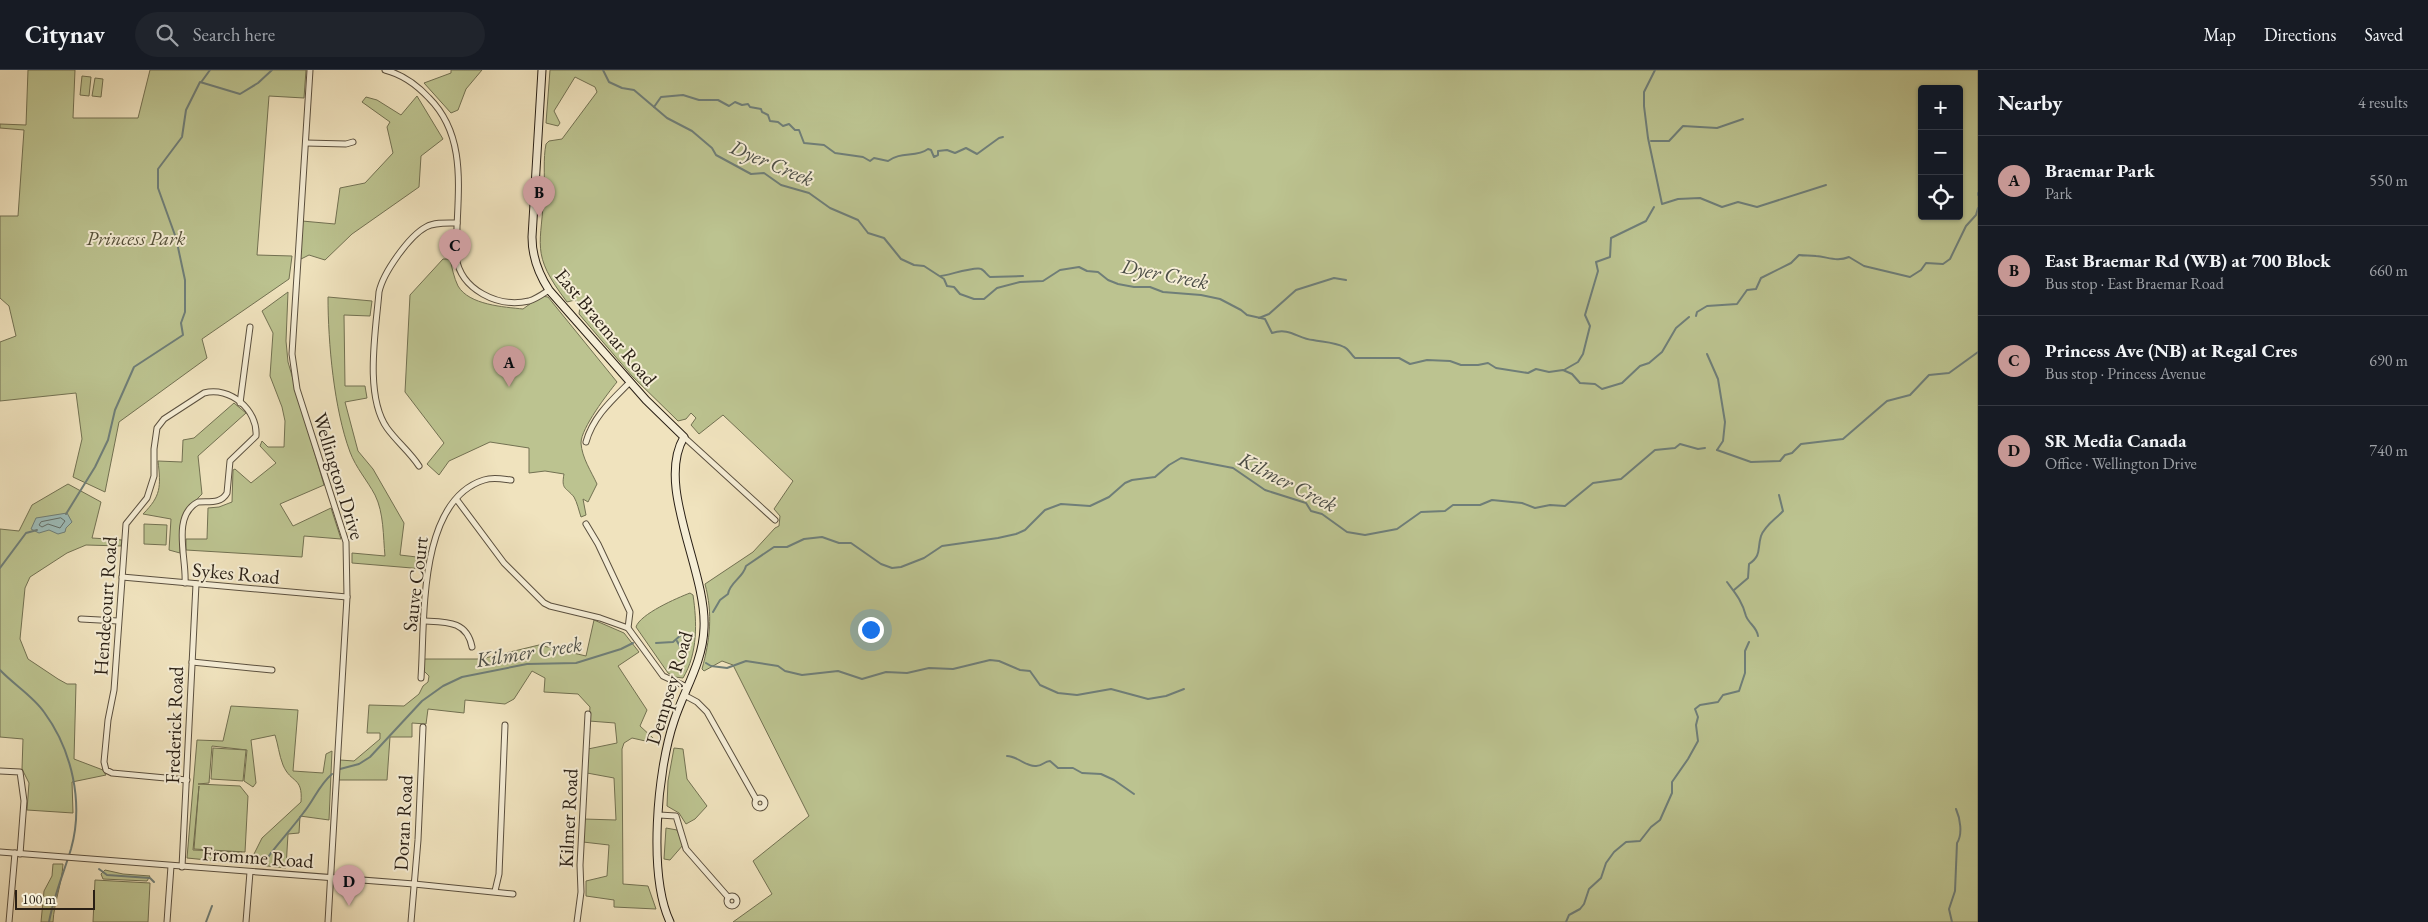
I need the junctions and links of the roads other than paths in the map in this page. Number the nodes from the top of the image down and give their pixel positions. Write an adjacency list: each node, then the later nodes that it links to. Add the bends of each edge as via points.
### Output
1 (310, 70): 5 (street, Wellington Drive)
2 (384, 70): 6 (street, via 399,75 424,92 447,122 458,156)
3 (542, 70): 7 (street, East Braemar Road, via 532,245 536,264)
4 (353, 142): 5 (street)
5 (306, 143): 21 (street, Wellington Drive, via 292,354 297,389 346,542)
6 (457, 223): 7 (street, via 456,257 462,276 476,291 492,299 522,302 531,301); 13 (street, via 426,227 391,264 379,292 374,386 378,405 387,427)
7 (549, 290): 9 (street, East Braemar Road)
8 (250, 327): 10 (street)
9 (630, 383): 11 (street, East Braemar Road); 12 (street, via 591,426)
10 (240, 403): 18 (street, Hendecourt Road, via 236,398 204,393 164,419 157,428 154,476 147,498 126,524); 19 (street, via 253,416 256,436 230,461 225,498 198,502 186,512 183,523)
11 (684, 437): 16 (street, East Braemar Road); 30 (street, Dempsey Road, via 676,455 674,477 701,590 704,618 702,648)
12 (586, 442)
13 (419, 466)
14 (511, 480): 15 (street, Sauve Court, via 486,479 476,483)
15 (457, 500): 24 (street, Sauve Court, via 439,524 434,538 427,576); 25 (street, via 504,563 544,603)
16 (775, 520)
17 (586, 524): 25 (street, via 630,612)
18 (122, 577): 19 (street, Sykes Road); 23 (street, Hendecourt Road)
19 (185, 583): 20 (street, Sykes Road)
20 (196, 584): 21 (street, Sykes Road); 27 (street, Frederick Road)
21 (347, 597): 43 (street, Wellington Drive)
22 (81, 619): 23 (street)
23 (118, 621): 35 (street, Hendecourt Road, via 114,690 104,766 119,775)
24 (425, 621): 26 (street, via 455,622 464,629); 29 (street, Sauve Court)
25 (628, 628): 30 (street, via 664,676)
26 (472, 647)
27 (192, 662): 28 (street); 35 (street, Frederick Road)
28 (272, 670)
29 (421, 678)
30 (686, 691): 36 (street, via 706,712); 37 (street, Dempsey Road, via 666,749)
31 (588, 714): 53 (street, Kilmer Road)
32 (505, 725): 45 (street, via 499,874)
33 (423, 727): 44 (street, Doran Road)
34 (0, 771): 39 (street, via 20,772 24,801)
35 (187, 780): 41 (street, Frederick Road)
36 (756, 800)
37 (659, 815): 47 (street, via 676,816 686,849); 54 (street, Dempsey Road, via 658,882)
38 (0, 852): 39 (street, Fromme Road)
39 (18, 854): 40 (street, Fromme Road); 48 (street)
40 (171, 866): 41 (street, Fromme Road); 49 (street)
41 (182, 867): 42 (street, Fromme Road)
42 (250, 872): 43 (street, Fromme Road); 50 (street)
43 (331, 878): 44 (street, Fromme Road); 51 (street, Wellington Drive)
44 (414, 884): 45 (street, Fromme Road); 52 (street, Doran Road)
45 (495, 891): 46 (street, Fromme Road)
46 (514, 894)
47 (728, 897)
48 (9, 922)
49 (167, 922)
50 (246, 922)
51 (328, 922)
52 (411, 922)
53 (577, 922)
54 (670, 922)

